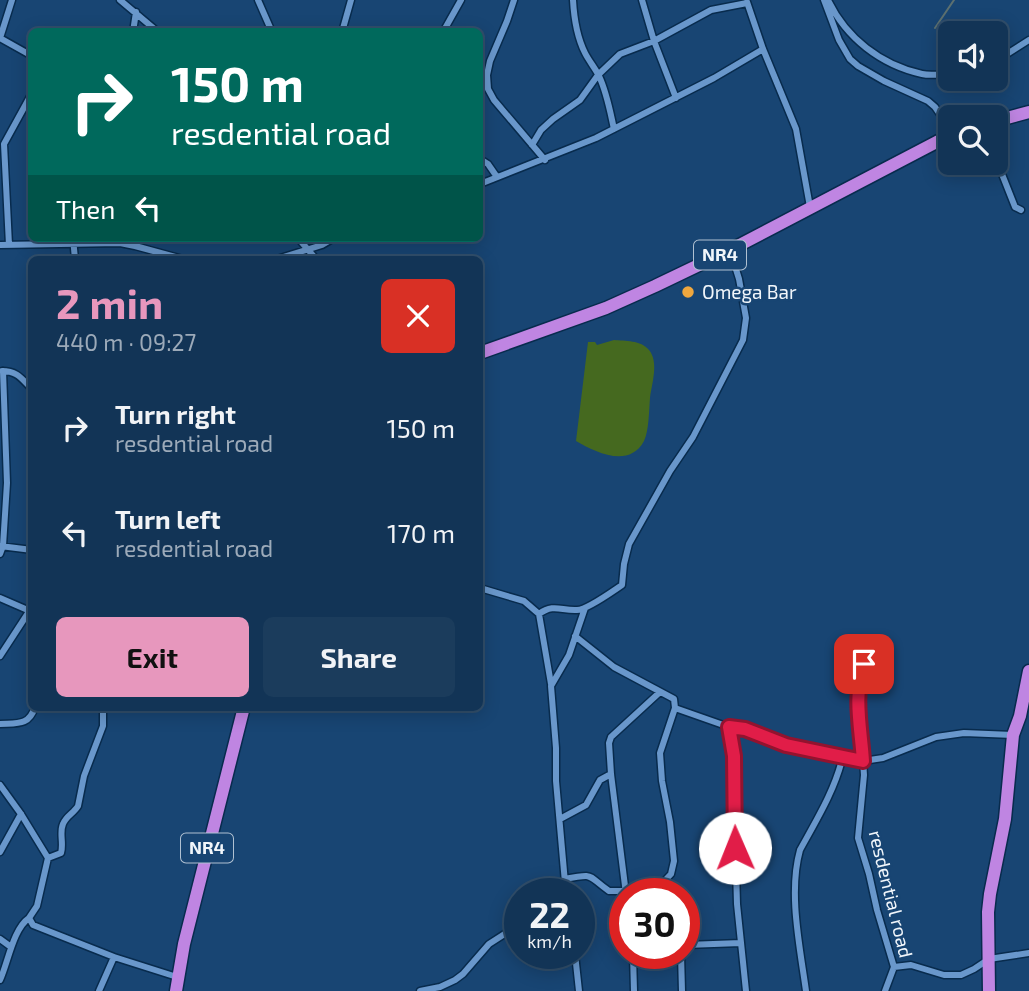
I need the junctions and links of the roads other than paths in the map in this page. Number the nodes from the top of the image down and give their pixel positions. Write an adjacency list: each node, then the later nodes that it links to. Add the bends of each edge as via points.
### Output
1 (12, 0): 17 (street)
2 (120, 0): 11 (street)
3 (258, 0): 14 (street)
4 (351, 0): 15 (street)
5 (514, 0): 32 (street, via 486,82 494,100)
6 (573, 0): 24 (street, via 585,54)
7 (642, 0): 19 (street)
8 (826, 0): 23 (street, via 853,36 880,58 923,74); 27 (street, via 850,59)
9 (458, 1): 16 (street)
10 (747, 1): 19 (street, via 702,13); 20 (street)
11 (136, 12): 12 (street); 13 (street)
12 (134, 28)
13 (154, 28)
14 (270, 28)
15 (343, 28)
16 (445, 28)
17 (0, 38): 22 (street)
18 (1029, 40): 21 (street)
19 (654, 41): 24 (street, via 620,54); 25 (street)
20 (763, 50): 25 (street); 38 (street, via 796,129)
21 (1008, 53)
22 (28, 54)
23 (938, 74)
24 (598, 75): 30 (street); 32 (street, via 580,100 541,130)
25 (676, 98): 30 (street)
26 (28, 101): 46 (street, via 5,144)
27 (938, 111)
28 (1029, 112): 29 (highway)
29 (1008, 118)
30 (614, 129): 33 (street)
31 (938, 141): 38 (highway, NR4)
32 (532, 145): 33 (street)
33 (545, 160): 36 (street)
34 (483, 161): 36 (street)
35 (1002, 175): 39 (street, via 1015,207)
36 (497, 177): 37 (street)
37 (483, 183)
38 (810, 207): 48 (highway, NR4)
39 (1021, 210)
40 (57, 242): 46 (street)
41 (96, 242): 42 (street)
42 (134, 242): 49 (street)
43 (301, 242): 47 (street)
44 (319, 242): 47 (street)
45 (0, 245): 46 (street)
46 (9, 245)
47 (307, 250): 50 (street); 51 (street)
48 (730, 250): 52 (highway, NR4, via 606,307); 61 (street, via 746,318 743,340 693,437 629,544 622,585)
49 (167, 256)
50 (287, 256)
51 (313, 256)
52 (483, 352)
53 (1, 371): 54 (street, via 12,371); 55 (street, via 6,483)
54 (28, 385)
55 (1, 546): 56 (street); 57 (street)
56 (28, 549)
57 (0, 554)
58 (483, 589): 63 (street, via 524,601)
59 (0, 598): 60 (street)
60 (28, 608)
61 (585, 608): 63 (street, via 559,607); 64 (street)
62 (28, 614): 66 (street)
63 (539, 614): 68 (street)
64 (575, 636): 68 (street); 69 (street, via 614,667)
65 (869, 650): 78 (street, resdential road, via 857,696)
66 (0, 656)
67 (1029, 671): 76 (highway)
68 (551, 686): 82 (street)
69 (660, 692): 70 (street, via 674,699); 79 (street, via 611,737)
70 (675, 708): 75 (street); 89 (street, via 660,753 674,861)
71 (32, 711): 74 (street, via 24,722)
72 (103, 711): 84 (street, via 103,726 78,806 64,821 61,853)
73 (243, 711): 105 (highway, NR4)
74 (0, 724)
75 (729, 727): 77 (street); 95 (street)
76 (1013, 735): 78 (street, via 936,737); 100 (highway, via 1005,819 988,912)
77 (843, 756): 78 (street); 114 (street, via 833,788 798,857 795,894)
78 (863, 761): 101 (street, resdential road, via 858,838)
79 (611, 774): 82 (street, via 600,780 586,805); 88 (street)
80 (0, 785): 81 (street)
81 (21, 814): 83 (street); 84 (street)
82 (559, 818): 85 (street)
83 (0, 852)
84 (48, 858): 92 (street, via 37,906)
85 (564, 878)
86 (570, 878): 87 (street)
87 (593, 878)
88 (624, 878)
89 (668, 878)
90 (595, 879): 91 (street)
91 (609, 890)
92 (29, 918): 97 (street); 99 (street, via 33,925)
93 (504, 934): 109 (street, via 455,981)
94 (0, 939): 97 (street)
95 (741, 943): 96 (street); 113 (street)
96 (700, 944)
97 (11, 947): 106 (street)
98 (1029, 953): 100 (street)
99 (114, 957): 105 (street); 107 (street)
100 (989, 959): 101 (street, via 961,975 911,965); 116 (highway)
101 (894, 967): 115 (street, resdential road)
102 (577, 969): 110 (street)
103 (633, 969): 111 (street)
104 (681, 969): 112 (street)
105 (177, 977): 108 (highway, NR4)
106 (0, 980)
107 (100, 991)
108 (176, 991)
109 (420, 991)
110 (579, 991)
111 (634, 991)
112 (682, 991)
113 (746, 991)
114 (806, 991)
115 (885, 991)
116 (989, 991)

